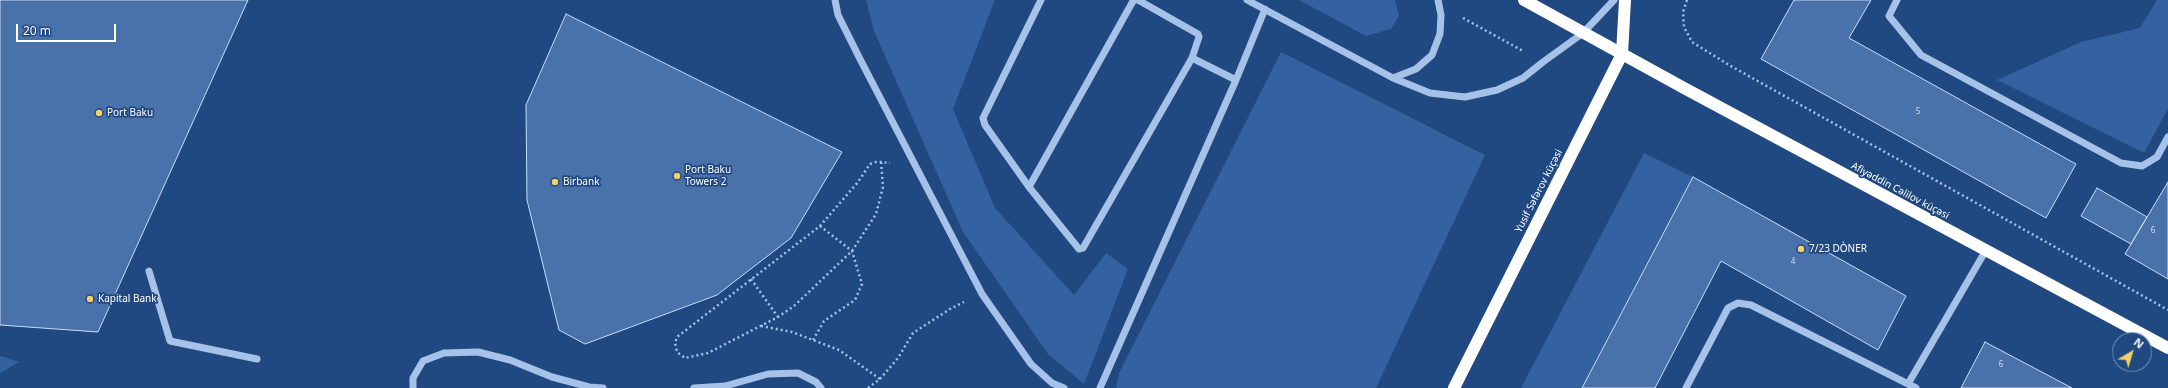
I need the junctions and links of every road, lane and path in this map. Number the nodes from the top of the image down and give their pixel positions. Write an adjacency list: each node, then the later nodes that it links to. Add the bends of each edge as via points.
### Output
1 (835, 0): 21 (street, via 838,15)
2 (1041, 0): 22 (street, via 983,118 985,125)
3 (1137, 0): 15 (street, via 1198,34); 22 (street, via 1133,1)
4 (1247, 0): 11 (street)
5 (1438, 0): 12 (street)
6 (1524, 0): 13 (highway, Afiyəddin Cəlilov küçəsi)
7 (1614, 0): 13 (street)
8 (1625, 0): 14 (highway, Yusif Səfərov küçəsi)
9 (1687, 0): 29 (path, via 1683,12 1684,27 1692,42)
10 (1897, 0): 19 (street, via 1889,16 1921,55 2121,163 2142,166 2157,157)
11 (1265, 9): 17 (street); 18 (street)
12 (1441, 15): 16 (path, via 1467,19); 17 (street, via 1440,34 1432,54 1416,69)
13 (1583, 33): 14 (highway, Afiyəddin Cəlilov küçəsi); 16 (street)
14 (1622, 54): 24 (highway, Afiyəddin Cəlilov küçəsi); 44 (highway, Yusif Səfərov küçəsi)
15 (1192, 58): 18 (street); 22 (street, via 1083,248 1079,249)
16 (1543, 62): 17 (street, via 1523,78 1497,90 1465,97 1430,93)
17 (1393, 78)
18 (1236, 80): 43 (street)
19 (2168, 137)
20 (881, 162): 21 (path); 23 (path, via 870,164); 25 (path, via 883,187 876,214)
21 (916, 167): 28 (street)
22 (1029, 187)
23 (820, 226): 25 (path); 27 (path)
24 (1986, 250): 33 (highway, Afiyəddin Cəlilov küçəsi); 36 (street)
25 (852, 251): 30 (path, via 794,306); 32 (path, via 862,284 856,300 824,321)
26 (149, 271): 34 (street, via 170,341)
27 (751, 279): 30 (path); 31 (path, via 676,337 677,352 685,358 708,353)
28 (982, 294): 35 (path, via 950,309 913,333 898,358); 42 (street, via 1031,364 1052,383)
29 (2168, 310)
30 (778, 317): 31 (path)
31 (760, 326): 32 (path, via 792,332)
32 (813, 340): 35 (path, via 839,350)
33 (2168, 348)
34 (257, 359)
35 (880, 379): 41 (path)
36 (1908, 384): 45 (street, via 1751,305 1738,303 1728,308); 46 (street)
37 (413, 388): 38 (street, via 413,378 423,361 444,353 478,352 510,360 567,381)
38 (603, 388)
39 (694, 388): 40 (street, via 725,386 768,374 798,373 816,382)
40 (821, 388)
41 (868, 388)
42 (1064, 388)
43 (1100, 388)
44 (1454, 388)
45 (1686, 388)
46 (1916, 388)

